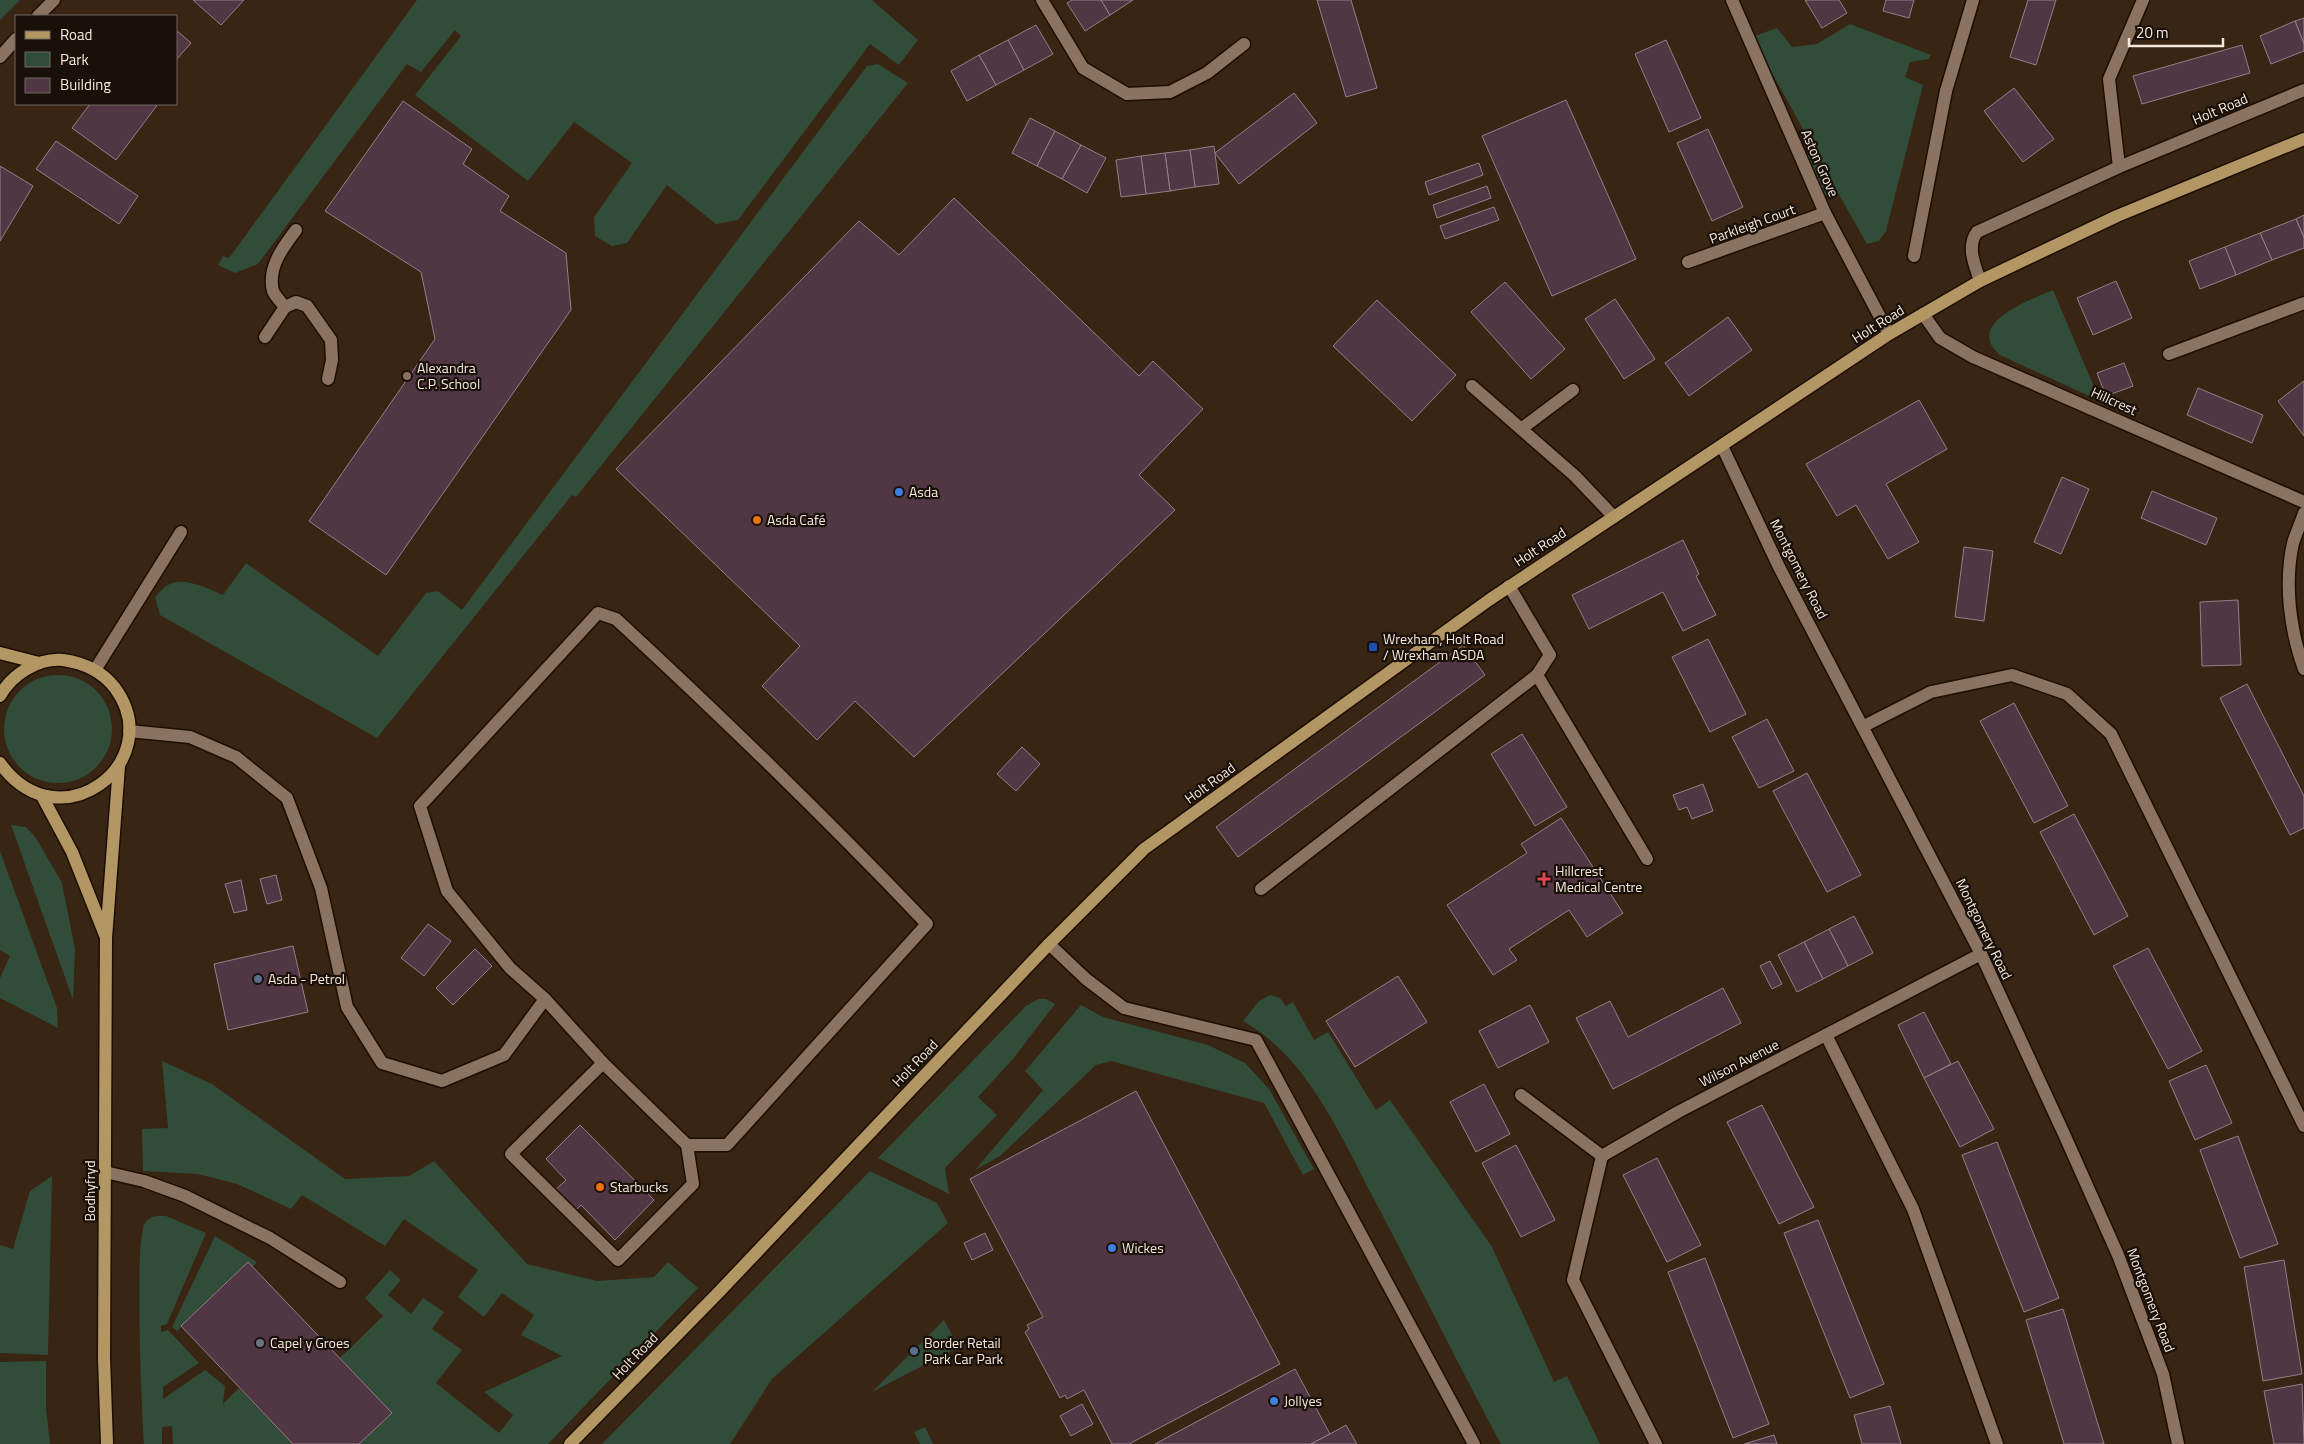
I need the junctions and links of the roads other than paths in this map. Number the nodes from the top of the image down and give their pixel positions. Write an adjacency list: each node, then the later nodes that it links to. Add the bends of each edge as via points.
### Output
1 (54, 0): 6 (street)
2 (1042, 0): 8 (street, via 1083,68 1127,94 1170,92 1206,73)
3 (1732, 0): 13 (street, Aston Grove)
4 (1973, 0): 15 (street, via 1946,91)
5 (2143, 0): 12 (street, via 2109,79)
6 (39, 15)
7 (15, 40): 9 (street)
8 (1244, 44)
9 (0, 56)
10 (2304, 90): 12 (street, Holt Road)
11 (2304, 139): 17 (main road, Holt Road, via 2117,216)
12 (2119, 167): 17 (street, Holt Road, via 1977,232 1971,249)
13 (1826, 213): 16 (street, Parkleigh Court); 21 (street, Aston Grove)
14 (296, 230): 19 (street, via 282,249 272,273 274,292)
15 (1914, 256)
16 (1688, 262)
17 (1980, 281): 20 (main road, Holt Road)
18 (2304, 303): 23 (street)
19 (285, 307): 22 (street); 24 (street, via 296,302 307,306 330,340 332,360)
20 (1923, 314): 21 (main road, Holt Road); 29 (street, Hillcrest, via 1940,338 1973,357)
21 (1889, 334): 28 (main road, Holt Road)
22 (265, 337)
23 (2169, 354)
24 (328, 379)
25 (1472, 386): 27 (street)
26 (1573, 390): 27 (street)
27 (1521, 429): 31 (street, via 1575,476)
28 (1722, 446): 31 (main road, Holt Road); 40 (street, Montgomery Road, via 1779,567)
29 (2304, 502)
30 (2304, 514): 36 (street, via 2293,543 2288,592 2293,629)
31 (1614, 517): 33 (main road, Holt Road)
32 (181, 532): 37 (street)
33 (1509, 586): 38 (street, via 1550,655); 48 (main road, Holt Road, via 1144,849)
34 (0, 653): 35 (main road)
35 (39, 663): 37 (main road, via 77,662); 39 (main road, via 21,672)
36 (2304, 669)
37 (95, 670): 41 (main road, via 110,681 120,696 127,713)
38 (1537, 676): 45 (street); 46 (street)
39 (0, 696)
40 (1864, 726): 49 (street, Montgomery Road); 54 (street, via 1930,692 2012,676 2067,694 2110,734)
41 (129, 731): 43 (main road, via 126,749); 50 (street, via 190,737 236,757 287,798 321,888 347,1007 382,1063 442,1081 504,1055)
42 (0, 763): 44 (main road, via 9,776 24,788)
43 (118, 766): 44 (main road, via 104,782 85,794 64,798); 47 (main road, Bodhyfryd)
44 (42, 796): 47 (main road, Bodhyfryd, via 72,852)
45 (1647, 859)
46 (1261, 889)
47 (106, 938): 57 (main road, Bodhyfryd)
48 (1049, 944): 60 (main road, Holt Road); 61 (street, via 1086,979 1124,1008 1256,1040)
49 (1981, 954): 51 (street, Wilson Avenue); 64 (street, Montgomery Road, via 2118,1255 2163,1374)
50 (545, 999): 52 (street); 55 (street, via 510,968 446,891 420,806 598,612 616,619 741,736 927,924 728,1145)
51 (1826, 1035): 56 (street, Wilson Avenue, via 1678,1112); 63 (street, via 1913,1209)
52 (603, 1063): 55 (street); 55 (street, via 511,1154 618,1260 693,1184)
53 (1521, 1095): 56 (street)
54 (2304, 1126)
55 (687, 1145)
56 (1602, 1156): 62 (street, via 1573,1280)
57 (105, 1172): 58 (street, via 151,1183 185,1196 270,1238); 59 (main road, Bodhyfryd)
58 (340, 1282)
59 (107, 1444)
60 (570, 1444)
61 (1474, 1444)
62 (1656, 1444)
63 (1997, 1444)
64 (2178, 1444)

